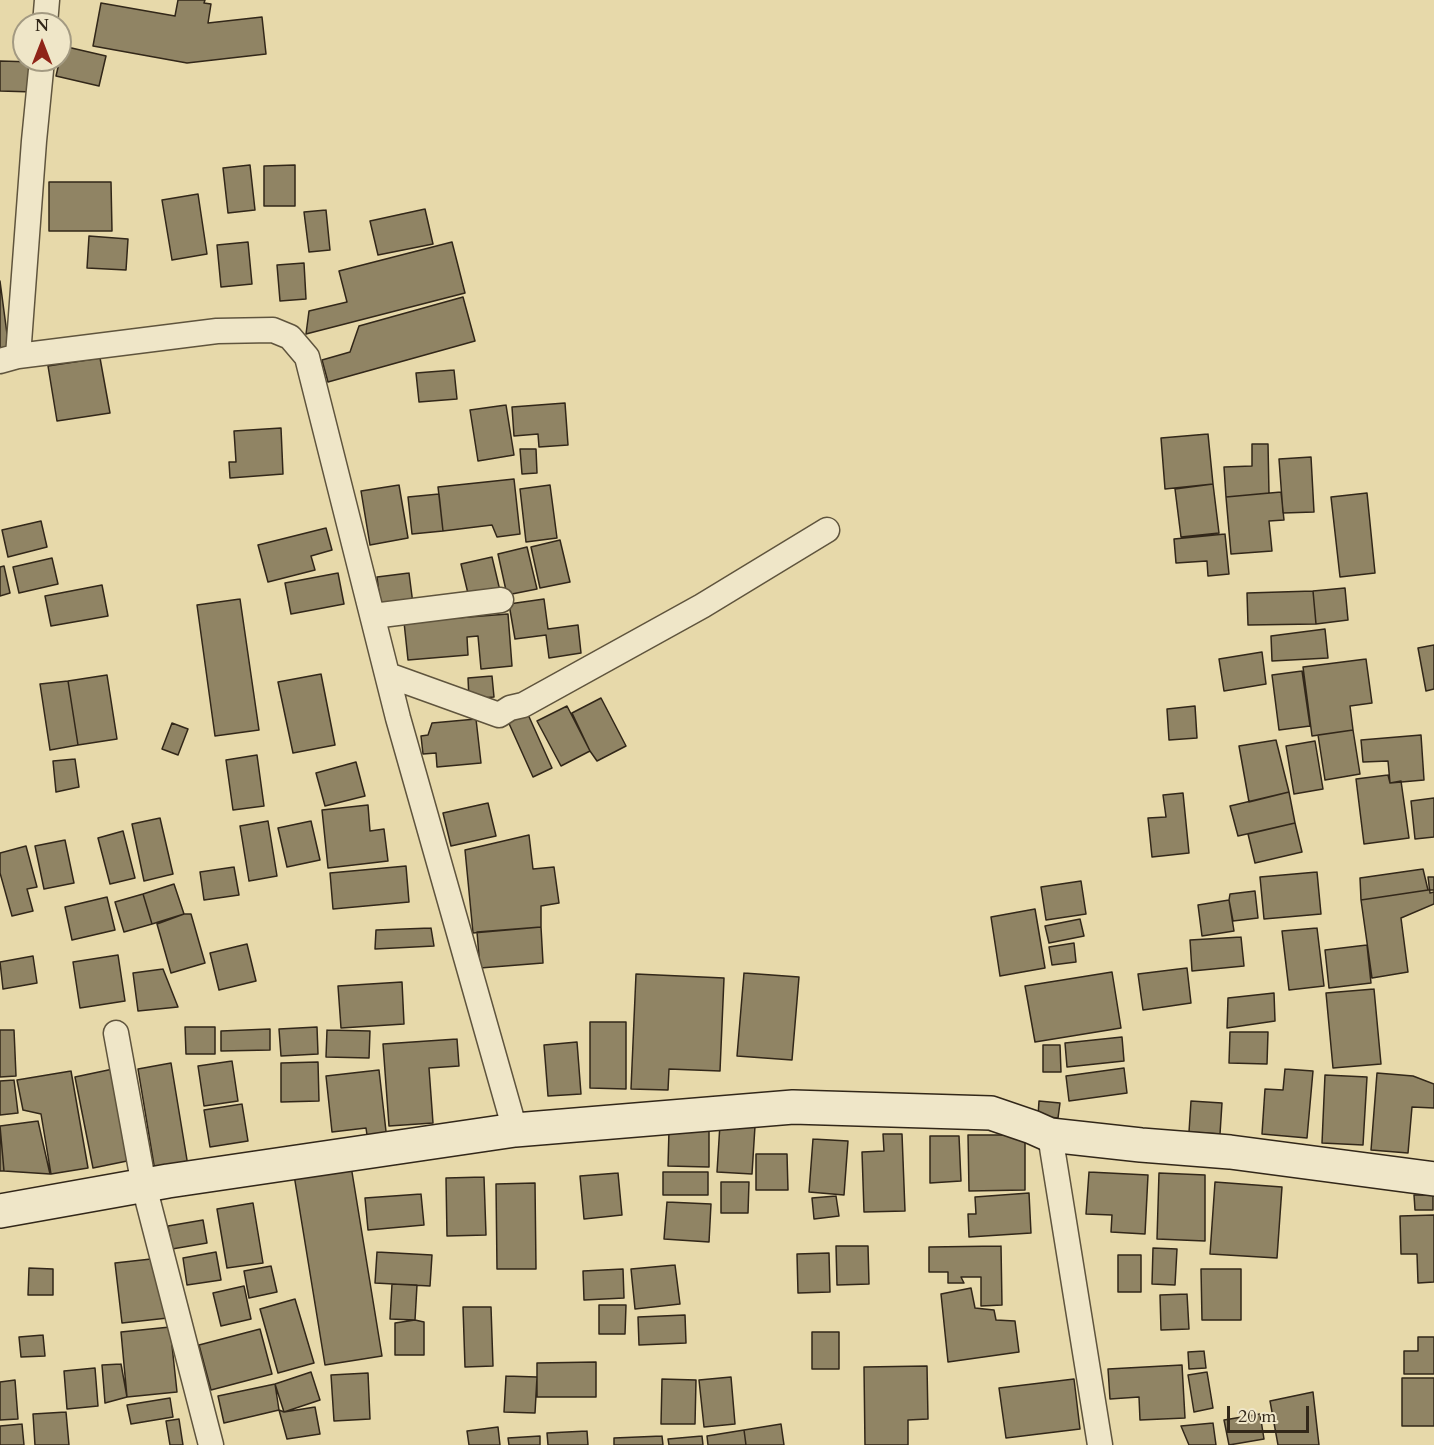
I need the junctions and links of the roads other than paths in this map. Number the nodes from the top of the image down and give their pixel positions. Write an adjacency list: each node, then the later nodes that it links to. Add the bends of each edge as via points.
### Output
1 (41, 72): 2 (street)
2 (9, 358): 5 (street, via 217,331 273,330 290,337 307,357)
3 (827, 530): 6 (street, via 702,606 499,715)
4 (501, 600): 5 (street)
5 (373, 616): 6 (street)
6 (388, 675): 8 (street)
7 (116, 1034): 11 (street)
8 (515, 1130): 9 (street, via 793,1107 991,1113); 11 (street)
9 (1050, 1135): 10 (street, via 1230,1152); 14 (street)
10 (1434, 1179)
11 (144, 1186): 12 (street); 13 (street)
12 (0, 1211)
13 (211, 1445)
14 (1100, 1445)

